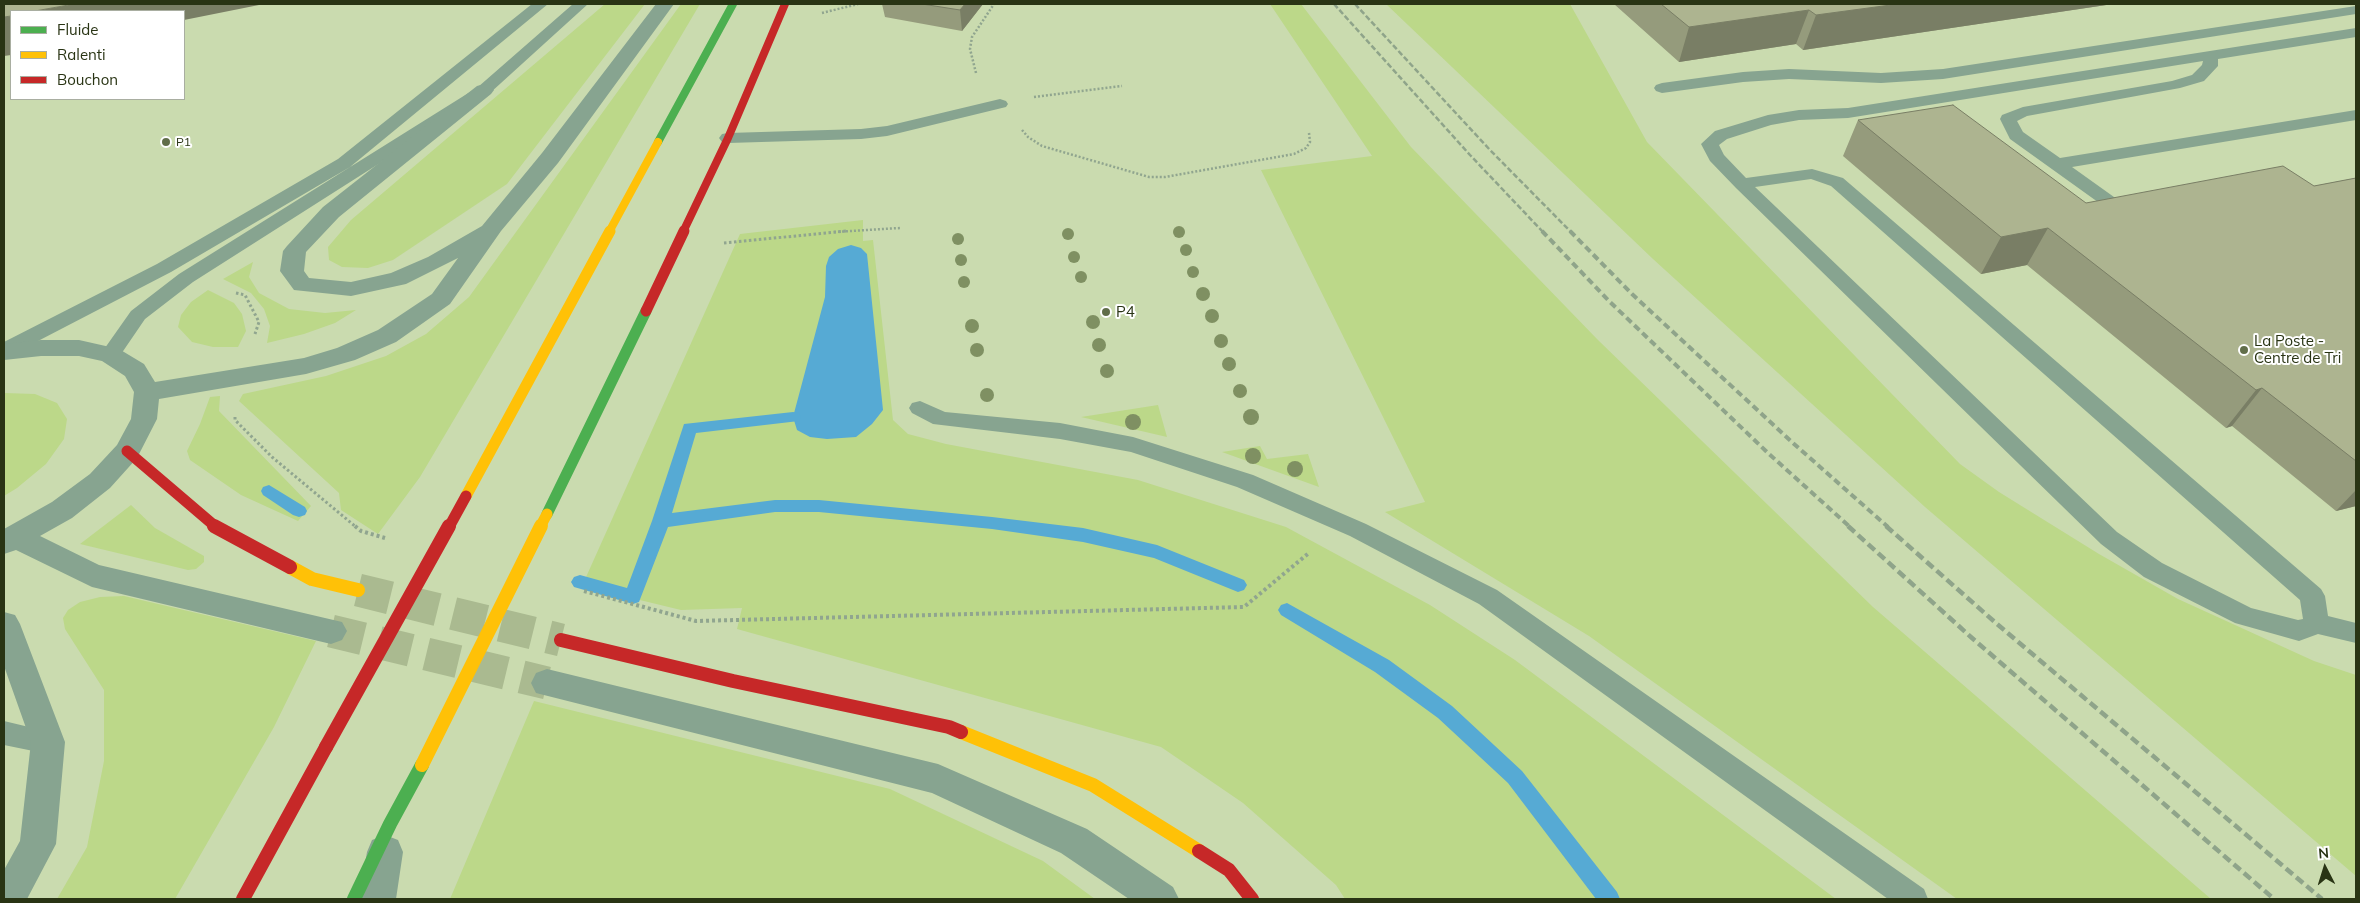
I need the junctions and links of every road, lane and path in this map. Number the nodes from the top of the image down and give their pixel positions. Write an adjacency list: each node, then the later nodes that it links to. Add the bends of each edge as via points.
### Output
1 (540, 4): 23 (lane, via 344,163 164,268)
2 (580, 4): 12 (lane)
3 (665, 4): 20 (street, via 550,158)
4 (732, 4): 42 (main road, bridge)
5 (785, 4): 16 (main road)
6 (994, 4): 13 (path, via 972,36 970,49 977,77)
7 (2356, 10): 11 (lane, via 1943,74 1881,78 1789,74)
8 (2356, 32): 9 (lane)
9 (2211, 55): 17 (lane, via 2210,66 2198,78 2023,112 2008,119 2016,135); 18 (lane, via 1848,113 1800,129 1721,135 1710,144 1716,157)
10 (1122, 86): 13 (path)
11 (1662, 88)
12 (484, 90): 20 (street, via 331,212 296,251 292,271 302,285 351,289 398,279 436,262); 24 (lane, via 186,278 138,315)
13 (1000, 104): 15 (path, via 1028,137 1042,146 1149,177 1165,177 1294,154 1306,148 1310,142); 16 (lane, via 878,132)
14 (2356, 115): 17 (lane)
15 (1309, 133)
16 (728, 138): 22 (main road)
17 (2056, 164): 19 (lane)
18 (1742, 184): 33 (lane, via 2108,538 2153,570 2244,616 2299,631); 33 (lane, via 1812,174 1837,182 2312,596)
19 (2122, 211)
20 (494, 226): 25 (street, via 441,299 387,336 346,354 306,366)
21 (900, 228): 22 (path)
22 (677, 247): 40 (main road, bridge, via 547,514)
23 (4, 351): 24 (street, via 79,348)
24 (110, 355): 25 (street, via 135,370)
25 (147, 392): 27 (street, via 144,420)
26 (920, 408): 47 (lane, via 941,419 1060,431 1133,445 1245,481 1358,530 1488,597)
27 (127, 451): 28 (street, via 100,481 62,510); 30 (main road, via 218,529 312,579)
28 (10, 540): 34 (street, via 92,575)
29 (1308, 553): 31 (path, via 1244,607 696,620)
30 (358, 590)
31 (584, 591)
32 (4, 624): 39 (street)
33 (2317, 624): 35 (lane)
34 (331, 631)
35 (2356, 633)
36 (561, 640): 46 (main road, via 732,681 949,727 1093,785 1229,870)
37 (547, 683): 45 (street, via 938,779 1074,841)
38 (4, 733): 39 (lane)
39 (48, 742): 41 (street, via 38,844)
40 (390, 824): 43 (main road); 44 (street)
41 (7, 899)
42 (243, 899)
43 (354, 899)
44 (377, 899)
45 (1160, 899)
46 (1252, 899)
47 (1913, 899)

